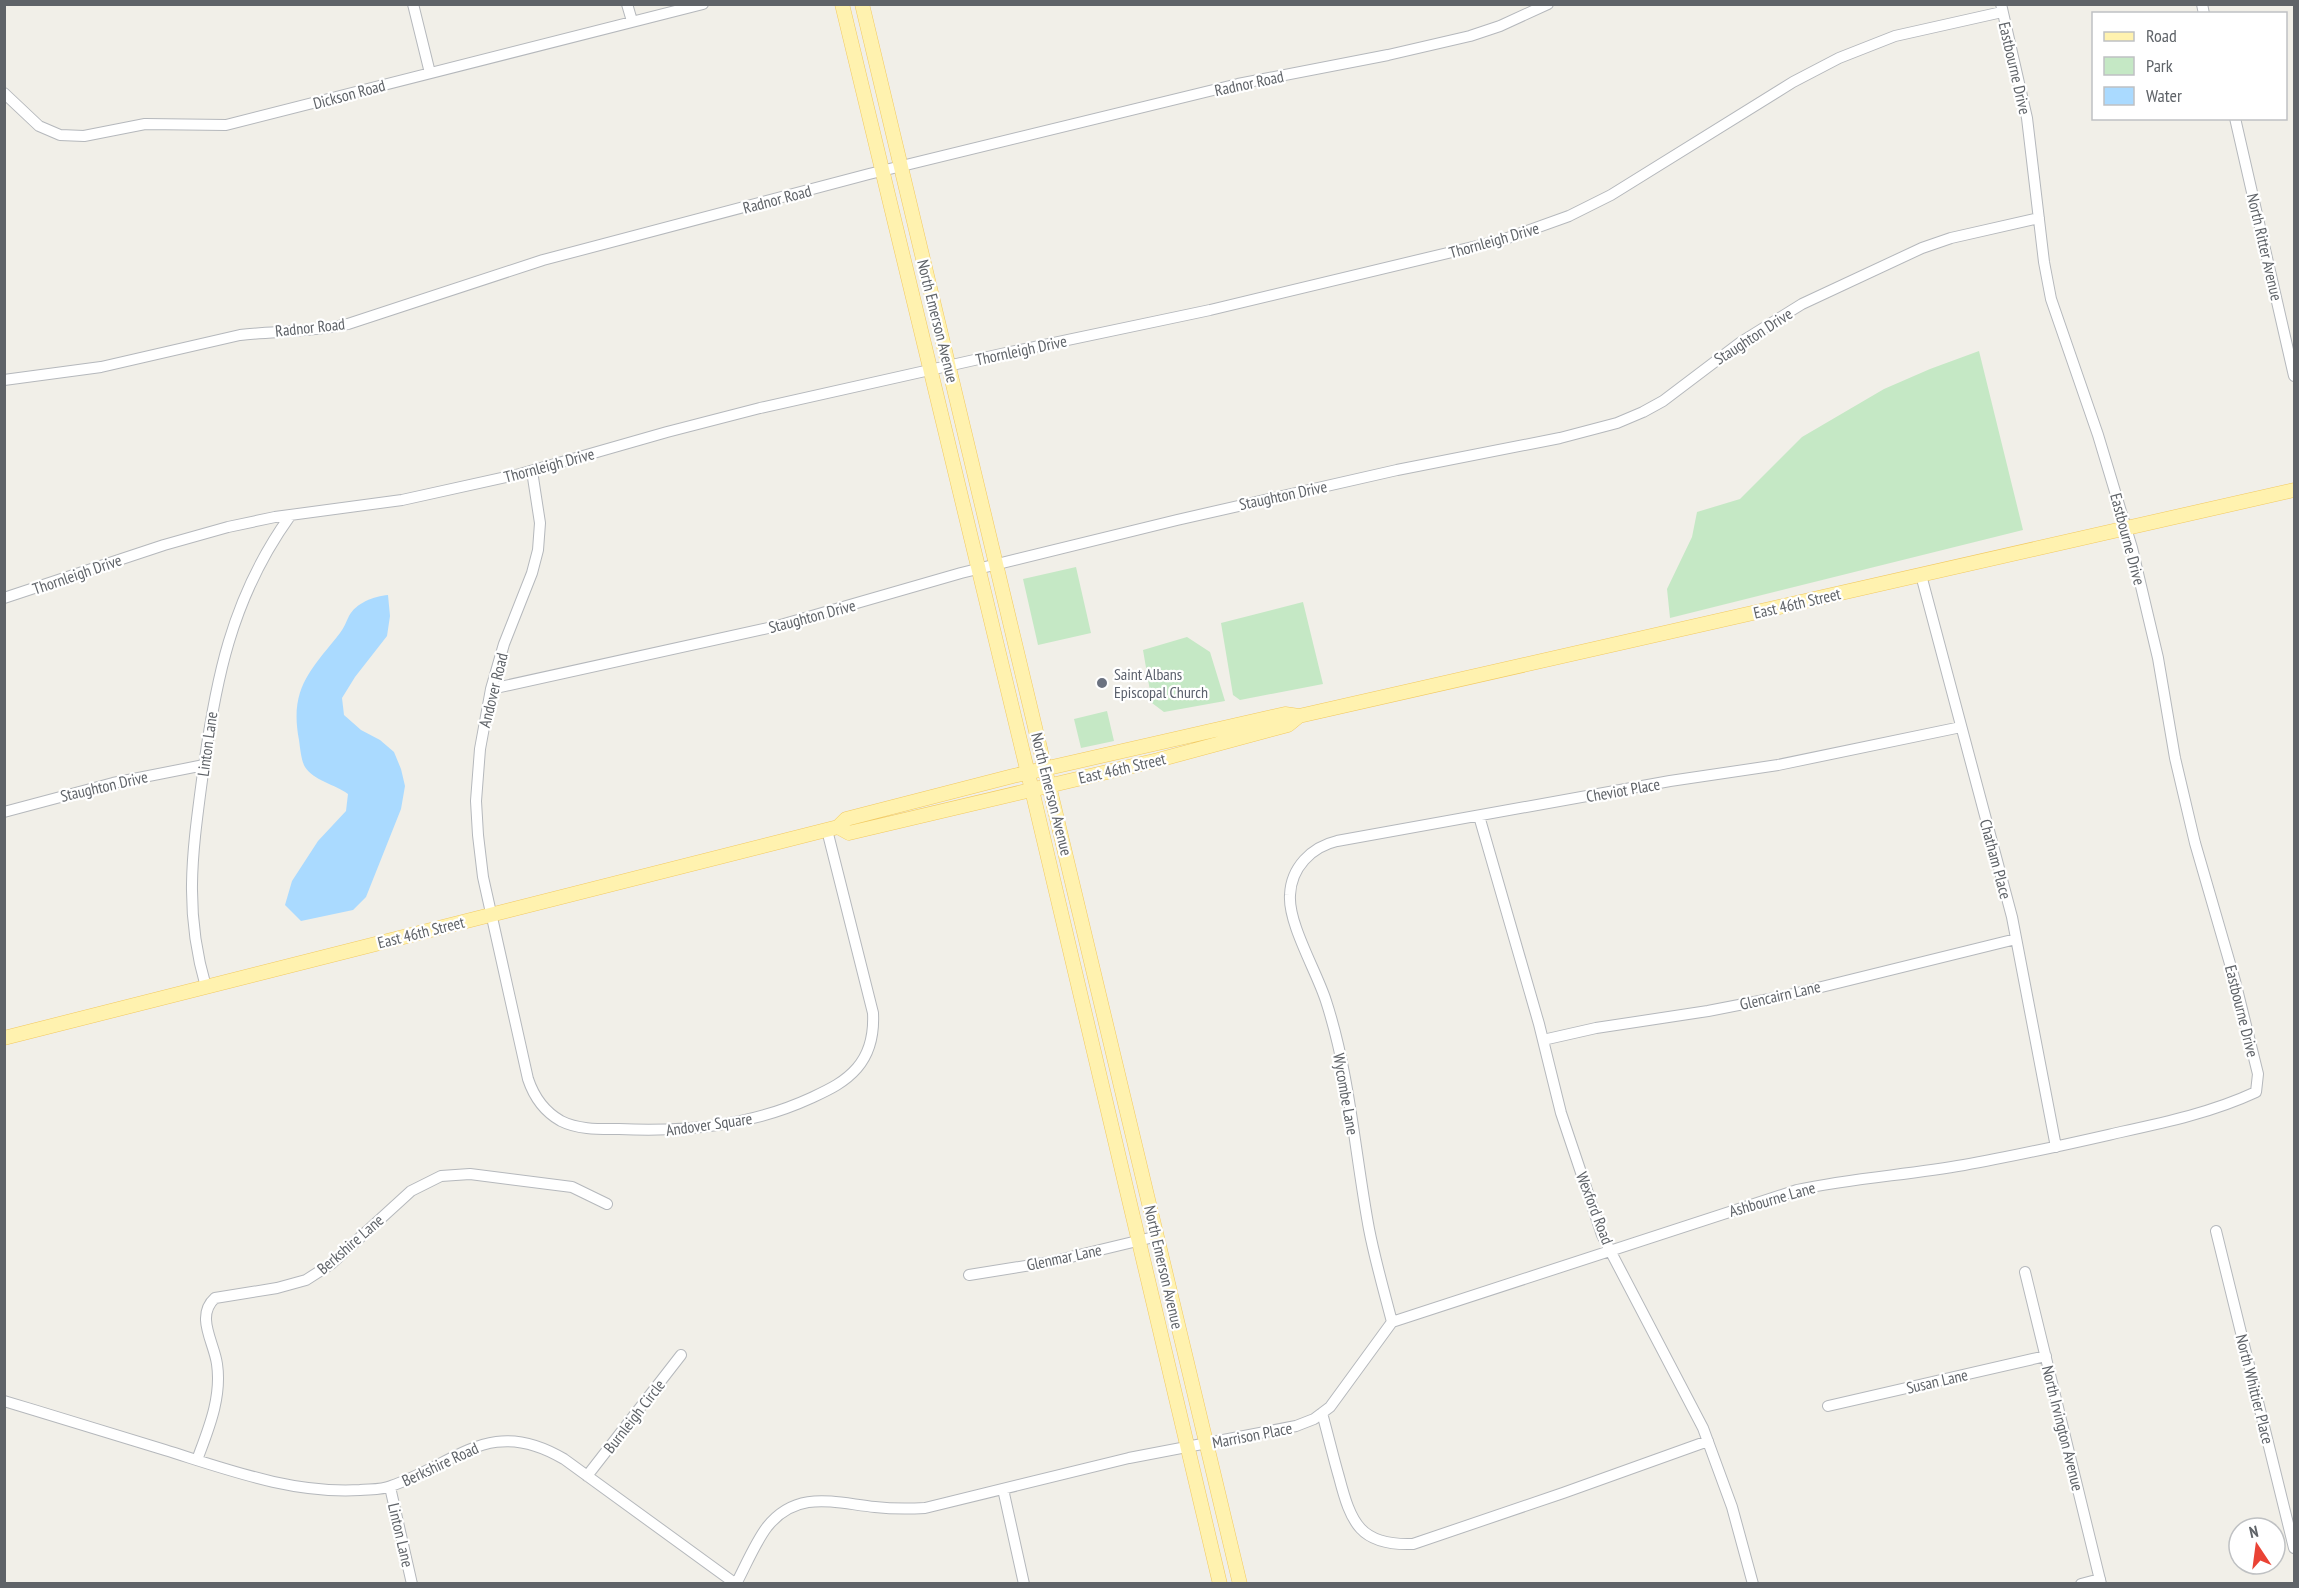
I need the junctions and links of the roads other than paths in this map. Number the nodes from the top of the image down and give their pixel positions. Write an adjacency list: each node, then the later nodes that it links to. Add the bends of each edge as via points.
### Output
1 (413, 4): 9 (street)
2 (627, 4): 8 (street)
3 (703, 4): 8 (street, Dickson Road)
4 (842, 4): 13 (main road, North Emerson Avenue)
5 (862, 4): 12 (main road, North Emerson Avenue)
6 (1548, 4): 12 (street, Radnor Road, via 1500,26 1447,42 1238,84)
7 (2002, 8): 14 (street, Eastbourne Drive, via 2027,118); 15 (street, Thornleigh Drive, via 1895,36 1839,58 1793,82 1611,195 1542,227 1210,310)
8 (632, 21): 9 (street, Dickson Road)
9 (430, 73): 10 (street, Dickson Road, via 238,123 145,124 74,136 39,126)
10 (4, 93)
11 (2235, 120): 17 (street, North Ritter Avenue)
12 (901, 167): 13 (street, Radnor Road); 15 (main road, North Emerson Avenue)
13 (882, 171): 16 (main road, North Emerson Avenue); 18 (street, Radnor Road, via 543,260 348,324 240,335 101,367)
14 (2039, 218): 22 (street, Eastbourne Drive, via 2051,299); 23 (street, Staughton Drive, via 1922,248 1802,304 1741,342 1663,401 1617,423 1234,506)
15 (949, 365): 16 (street, Thornleigh Drive); 23 (main road, North Emerson Avenue)
16 (930, 370): 19 (street, Thornleigh Drive, via 718,418); 24 (main road, North Emerson Avenue)
17 (2295, 376)
18 (4, 380)
19 (532, 471): 21 (street, Thornleigh Drive, via 402,500); 27 (street, Andover Road, via 540,523 537,558)
20 (2295, 490): 22 (main road, East 46th Street)
21 (290, 516): 26 (street, Thornleigh Drive, via 191,537); 30 (street, Linton Lane, via 261,563 232,628 216,687)
22 (2126, 529): 25 (main road, East 46th Street); 44 (street, Eastbourne Drive, via 2158,658 2195,843)
23 (997, 564): 24 (street, Staughton Drive); 31 (main road, North Emerson Avenue)
24 (979, 569): 27 (street, Staughton Drive, via 777,626); 32 (main road, North Emerson Avenue)
25 (1922, 575): 28 (main road, East 46th Street); 29 (street, Chatham Place)
26 (4, 598)
27 (491, 689): 39 (street, Andover Road, via 476,801 480,858)
28 (1299, 716): 31 (main road, East 46th Street, via 1286,714); 33 (main road, East 46th Street, via 1288,725)
29 (1961, 727): 36 (street, Cheviot Place, via 1778,765); 40 (street, Chatham Place)
30 (204, 765): 35 (street, Staughton Drive, via 113,783); 41 (street, Linton Lane, via 190,891 195,942)
31 (1046, 769): 32 (main road, East 46th Street); 33 (main road, North Emerson Avenue)
32 (1027, 773): 34 (main road, North Emerson Avenue); 37 (main road, East 46th Street, via 846,819)
33 (1050, 786): 34 (main road, East 46th Street); 48 (main road, North Emerson Avenue)
34 (1032, 790): 37 (main road, East 46th Street, via 849,833); 49 (main road, North Emerson Avenue)
35 (4, 813)
36 (1479, 816): 38 (street, Cheviot Place, via 1332,842 1311,852); 43 (street, Wexford Road)
37 (832, 828): 39 (main road, East 46th Street); 39 (street, Andover Square, via 872,1008 872,1036 861,1062 842,1082 804,1101 755,1118 699,1129 653,1131 576,1126 551,1114 538,1101 528,1079)
38 (1296, 871): 53 (street, Wycombe Lane, via 1290,891 1291,910 1329,1012 1341,1061 1369,1231)
39 (491, 914): 41 (main road, East 46th Street)
40 (2016, 939): 43 (street, Glencairn Lane, via 1785,996); 45 (street, Chatham Place)
41 (206, 987): 42 (main road, East 46th Street)
42 (4, 1038)
43 (1542, 1040): 50 (street, Wexford Road, via 1565,1126 1602,1235)
44 (2258, 1074): 45 (street, Ashbourne Lane, via 2256,1092 2232,1103)
45 (2056, 1147): 50 (street, Ashbourne Lane, via 1797,1190)
46 (607, 1204): 62 (street, Berkshire Lane, via 572,1187 470,1174 441,1176 411,1191 331,1264 306,1280 215,1298 205,1317 217,1360 218,1389)
47 (2216, 1231): 66 (street, North Whittier Place)
48 (1158, 1236): 49 (street, Glenmar Lane); 60 (main road, North Emerson Avenue)
49 (1138, 1240): 52 (street, Glenmar Lane, via 1044,1263); 61 (main road, North Emerson Avenue)
50 (1611, 1250): 53 (street, Ashbourne Lane); 59 (street, Wexford Road)
51 (2025, 1272): 55 (street, North Irvington Avenue)
52 (969, 1275)
53 (1392, 1322): 58 (street, via 1336,1400)
54 (681, 1355): 63 (street, Burnleigh Circle)
55 (2046, 1356): 57 (street, Susan Lane); 67 (street, North Irvington Avenue)
56 (4, 1401): 62 (street, Berkshire Road)
57 (1828, 1406)
58 (1322, 1413): 59 (street, via 1351,1516 1367,1534 1394,1545 1413,1544); 60 (street, Marrison Place, via 1296,1426)
59 (1708, 1441): 73 (street, Wexford Road, via 1735,1516)
60 (1206, 1444): 61 (street, Marrison Place); 72 (main road, North Emerson Avenue)
61 (1188, 1447): 65 (street, Marrison Place); 71 (main road, North Emerson Avenue)
62 (197, 1460): 64 (street, Berkshire Road, via 299,1487)
63 (587, 1476): 64 (street, Berkshire Road, via 539,1446 506,1440 464,1450); 69 (street, Berkshire Road)
64 (390, 1487): 68 (street, Linton Lane)
65 (1003, 1489): 69 (street, Marrison Place, via 911,1509 828,1500 804,1503 782,1513 766,1529); 70 (street)
66 (2295, 1548)
67 (2101, 1581): 74 (street)
68 (412, 1584)
69 (736, 1584)
70 (1024, 1584)
71 (1220, 1584)
72 (1240, 1584)
73 (1753, 1584)
74 (2081, 1584)

